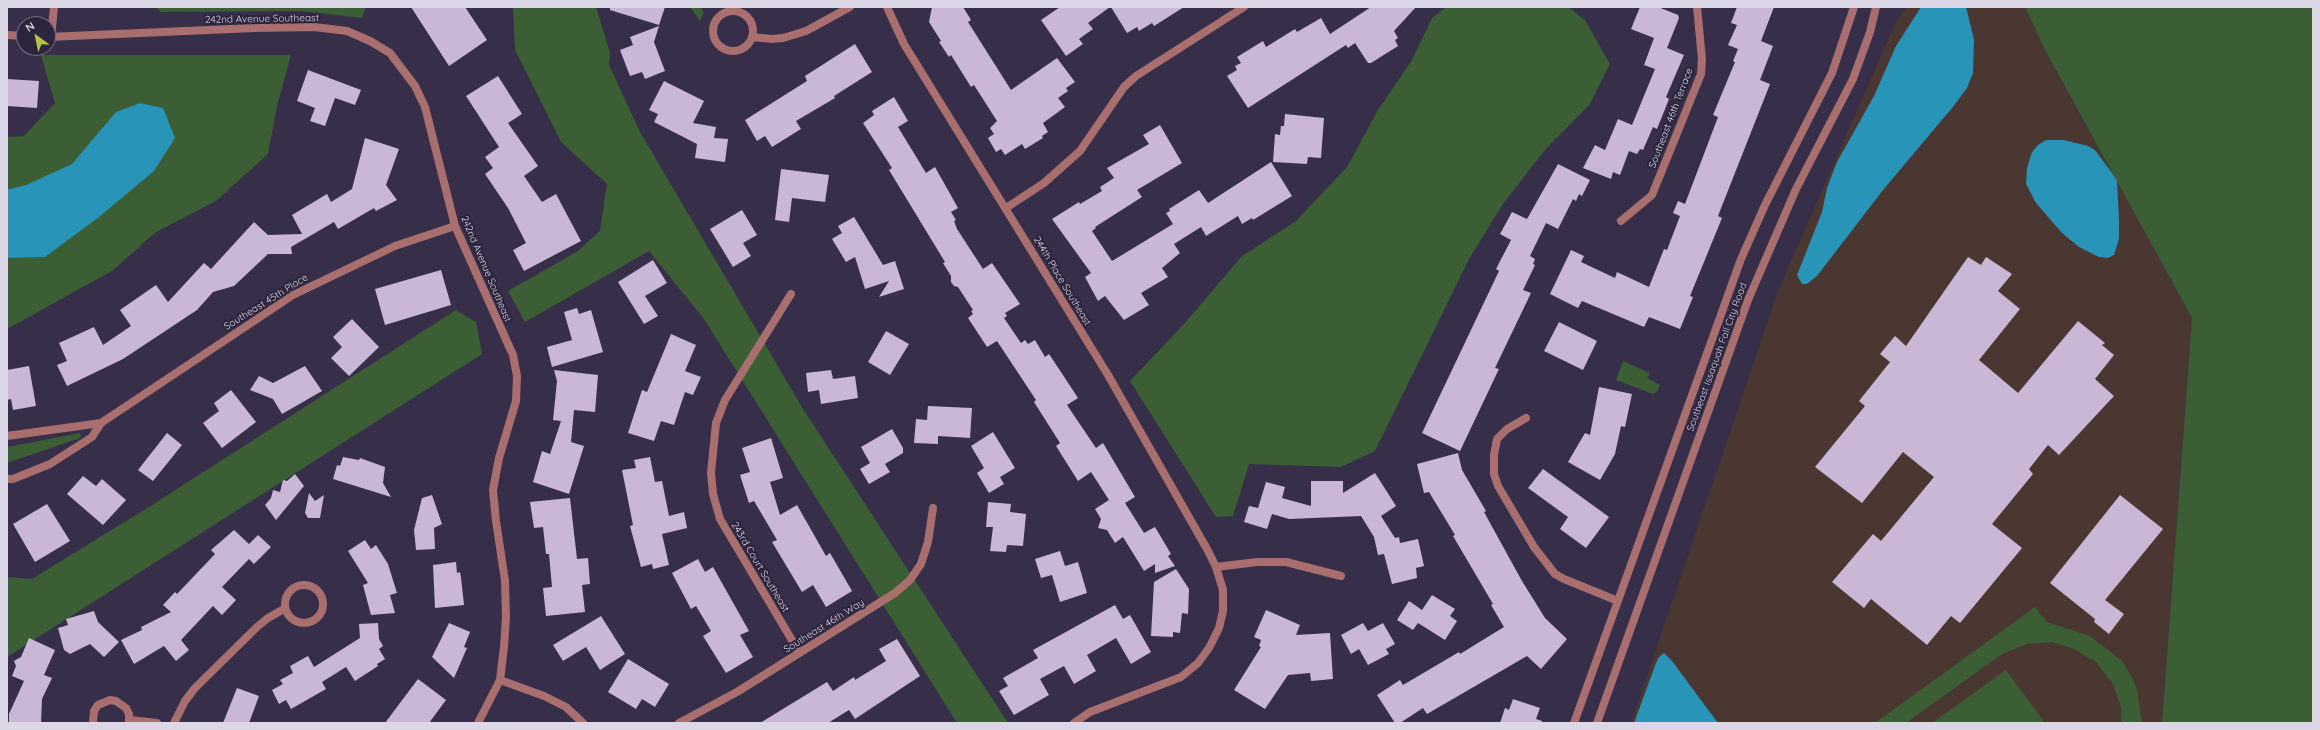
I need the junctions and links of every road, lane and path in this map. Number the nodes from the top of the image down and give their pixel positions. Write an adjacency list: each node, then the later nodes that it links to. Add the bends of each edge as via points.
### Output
1 (850, 7): 8 (street, via 806,30 783,38 772,40)
2 (887, 7): 9 (street, 244th Place Southeast, via 904,44)
3 (1244, 7): 9 (street, via 1136,76 1124,87 1080,151 1038,186)
4 (1697, 7): 10 (street, Southeast 46th Terrace, via 1701,74 1652,195)
5 (1854, 7): 20 (street, Southeast Issaquah Fall City Road, via 1832,73 1765,205 1741,259)
6 (1876, 7): 33 (street, Southeast Issaquah Fall City Road, via 1853,79 1796,189 1748,300)
7 (56, 37): 11 (street, 242nd Avenue Southeast, via 314,27 347,31 370,41 390,53 403,69 425,107)
8 (752, 37): 8 (street, via 751,23 742,13 736,11 722,14 714,25 713,32 718,44 730,51 744,48)
9 (1006, 208): 18 (street, 244th Place Southeast, via 1108,375)
10 (1620, 221)
11 (455, 226): 14 (street, Southeast 45th Place, via 395,246 293,295); 23 (street, 242nd Avenue Southeast, via 513,355 517,376 516,401 499,458 493,490 505,581 506,618)
12 (791, 294): 22 (street, 243rd Court Southeast, via 725,400 716,423 711,473 713,494 720,519)
13 (1526, 418): 20 (street, via 1507,429 1497,440 1494,474 1498,486 1534,547 1556,574)
14 (101, 423): 15 (street, Southeast 45th Place); 16 (street, Southeast 45th Place, via 92,437 50,464)
15 (7, 436)
16 (7, 479)
17 (933, 508): 22 (street, Southeast 46th Way, via 928,542 921,564 910,580 895,593)
18 (1216, 567): 19 (street, via 1257,562 1286,562); 31 (street, 244th Place Southeast, via 1223,590 1223,611 1216,635 1198,663 1181,677 1090,712)
19 (1341, 576)
20 (1618, 601): 32 (street, Southeast Issaquah Fall City Road)
21 (284, 609): 21 (street, via 292,620 305,624 312,622 321,612 323,599 320,593 309,585 295,586 286,596); 27 (street, via 257,627 195,688)
22 (799, 652): 30 (street, Southeast 46th Way, via 737,692)
23 (500, 680): 28 (street); 29 (street, via 566,707)
24 (129, 722): 25 (street, via 126,708 110,700 98,705 94,711); 26 (street)
25 (93, 723)
26 (157, 723)
27 (174, 723)
28 (478, 723)
29 (583, 723)
30 (679, 723)
31 (1074, 723)
32 (1574, 723)
33 (1597, 723)

